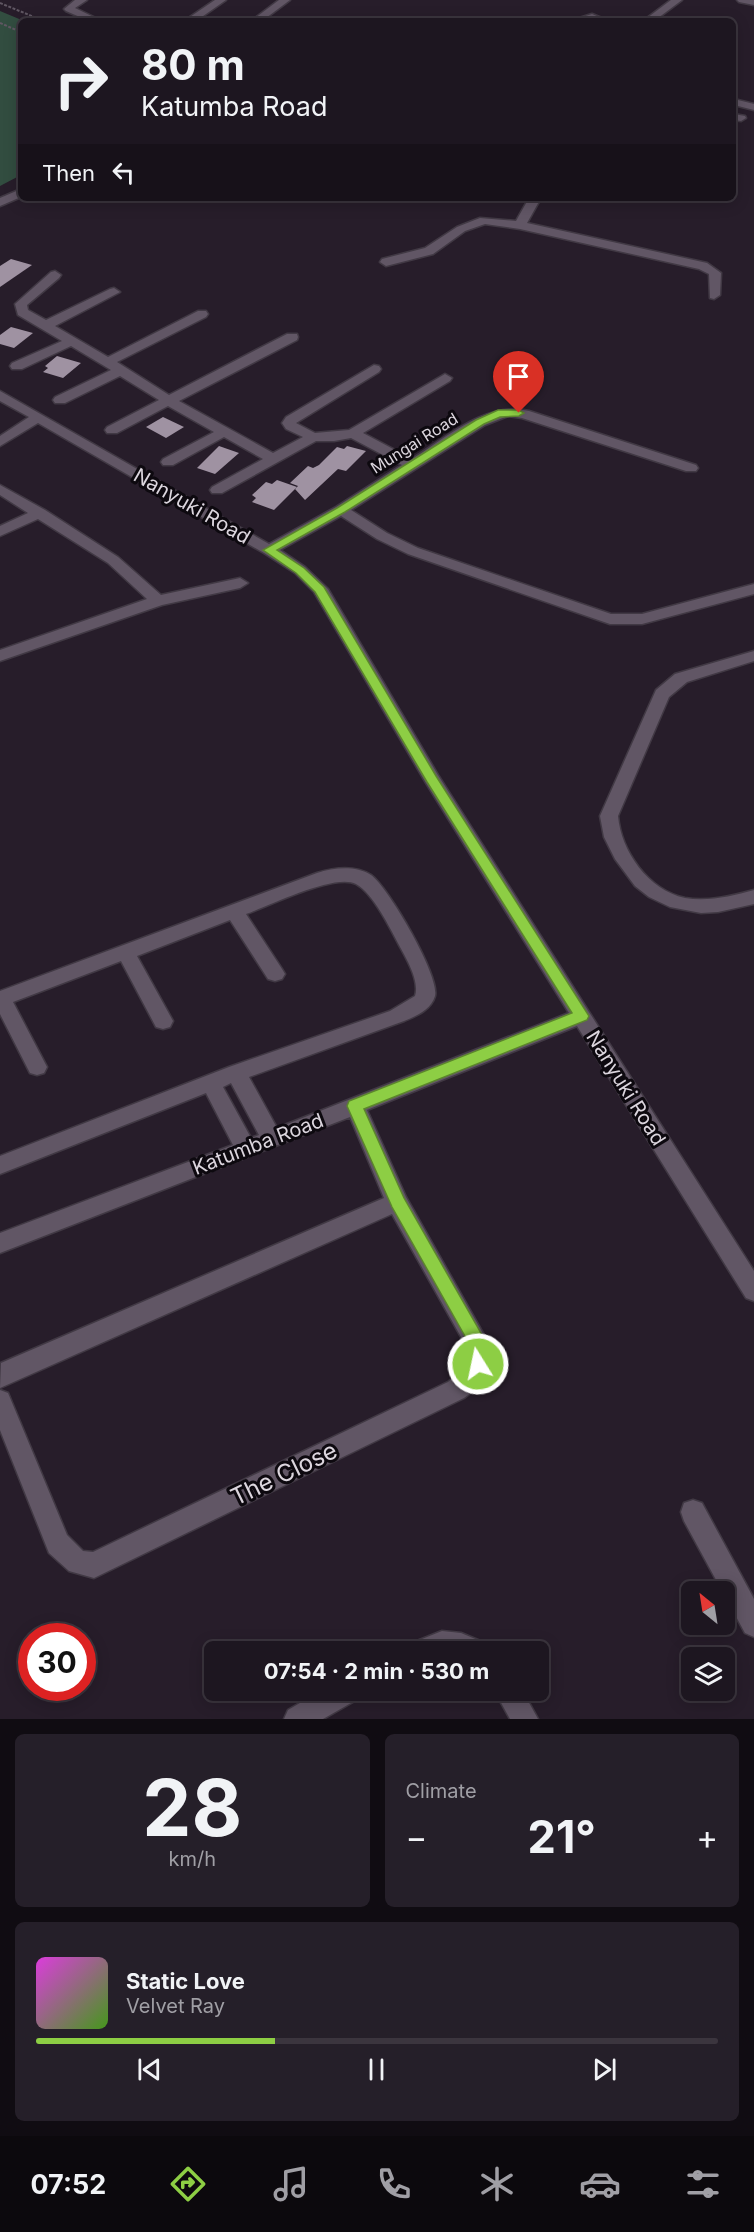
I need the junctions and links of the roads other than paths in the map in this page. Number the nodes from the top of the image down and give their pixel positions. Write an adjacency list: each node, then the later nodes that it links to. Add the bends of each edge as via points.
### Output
1 (82, 0): 7 (street, via 69,9)
2 (221, 0): 8 (street)
3 (285, 0): 9 (street)
4 (677, 0): 10 (street)
5 (742, 0): 6 (street)
6 (754, 2)
7 (90, 18)
8 (194, 18)
9 (260, 18)
10 (652, 18)
11 (736, 102): 12 (street)
12 (754, 106)
13 (18, 194): 15 (street)
14 (533, 201): 16 (street)
15 (0, 203)
16 (520, 225): 17 (street, via 474,222 429,251); 20 (street, via 704,266 715,273)
17 (386, 262)
18 (55, 275): 22 (street, via 20,306 22,312)
19 (114, 292): 22 (street)
20 (714, 295)
21 (202, 314): 25 (street)
22 (46, 325): 24 (street)
23 (292, 337): 32 (street)
24 (72, 341): 25 (street); 26 (street)
25 (108, 362): 28 (street)
26 (17, 366)
27 (374, 369): 37 (street, via 291,420 291,426)
28 (121, 370): 31 (street); 32 (street)
29 (445, 378): 36 (street)
30 (0, 395): 33 (street, Nanyuki Road)
31 (60, 400)
32 (169, 401): 34 (street); 35 (street)
33 (38, 417): 38 (street); 48 (street, Nanyuki Road)
34 (112, 430)
35 (223, 432): 39 (street); 40 (street)
36 (354, 433): 37 (street); 41 (street)
37 (313, 437): 39 (street)
38 (0, 442)
39 (273, 459): 44 (street)
40 (168, 462)
41 (413, 465): 42 (street, Mungai Road, via 480,422 507,412 524,414); 45 (street, Mungai Road)
42 (691, 468)
43 (0, 489): 46 (street)
44 (217, 490)
45 (341, 510): 48 (street, Mungai Road); 50 (street, via 413,551 610,619 642,619)
46 (40, 513): 47 (street); 51 (street, via 113,560)
47 (0, 532)
48 (269, 550): 59 (street, Nanyuki Road, via 300,570 320,590 432,779)
49 (240, 583): 51 (street)
50 (754, 589)
51 (159, 601): 52 (street)
52 (0, 656)
53 (754, 656): 54 (street, via 681,678 662,694 609,816 609,833 642,884 660,897 708,907)
54 (754, 897)
55 (235, 912): 56 (street); 57 (street); 62 (street, via 333,876 359,878 373,887 384,904 422,972 426,989 417,1005 397,1016)
56 (125, 952): 58 (street); 60 (street)
57 (275, 974)
58 (1, 999): 61 (street)
59 (582, 1016): 64 (street, Katumba Road); 70 (street, Nanyuki Road)
60 (163, 1021)
61 (37, 1067)
62 (236, 1073): 63 (street); 65 (street)
63 (211, 1083): 66 (street); 67 (street)
64 (355, 1106): 65 (street, Katumba Road); 68 (street, The Close)
65 (272, 1138): 66 (street, Katumba Road)
66 (246, 1149): 69 (street, Katumba Road)
67 (0, 1166)
68 (398, 1202): 71 (street); 72 (street, The Close, via 479,1351 474,1377 456,1390 94,1565 80,1565 58,1544)
69 (0, 1243)
70 (754, 1291)
71 (0, 1377)
72 (0, 1401)
73 (693, 1512): 74 (street)
74 (754, 1624)
75 (329, 1701): 77 (street)
76 (514, 1701): 78 (street)
77 (297, 1719)
78 (525, 1719)

